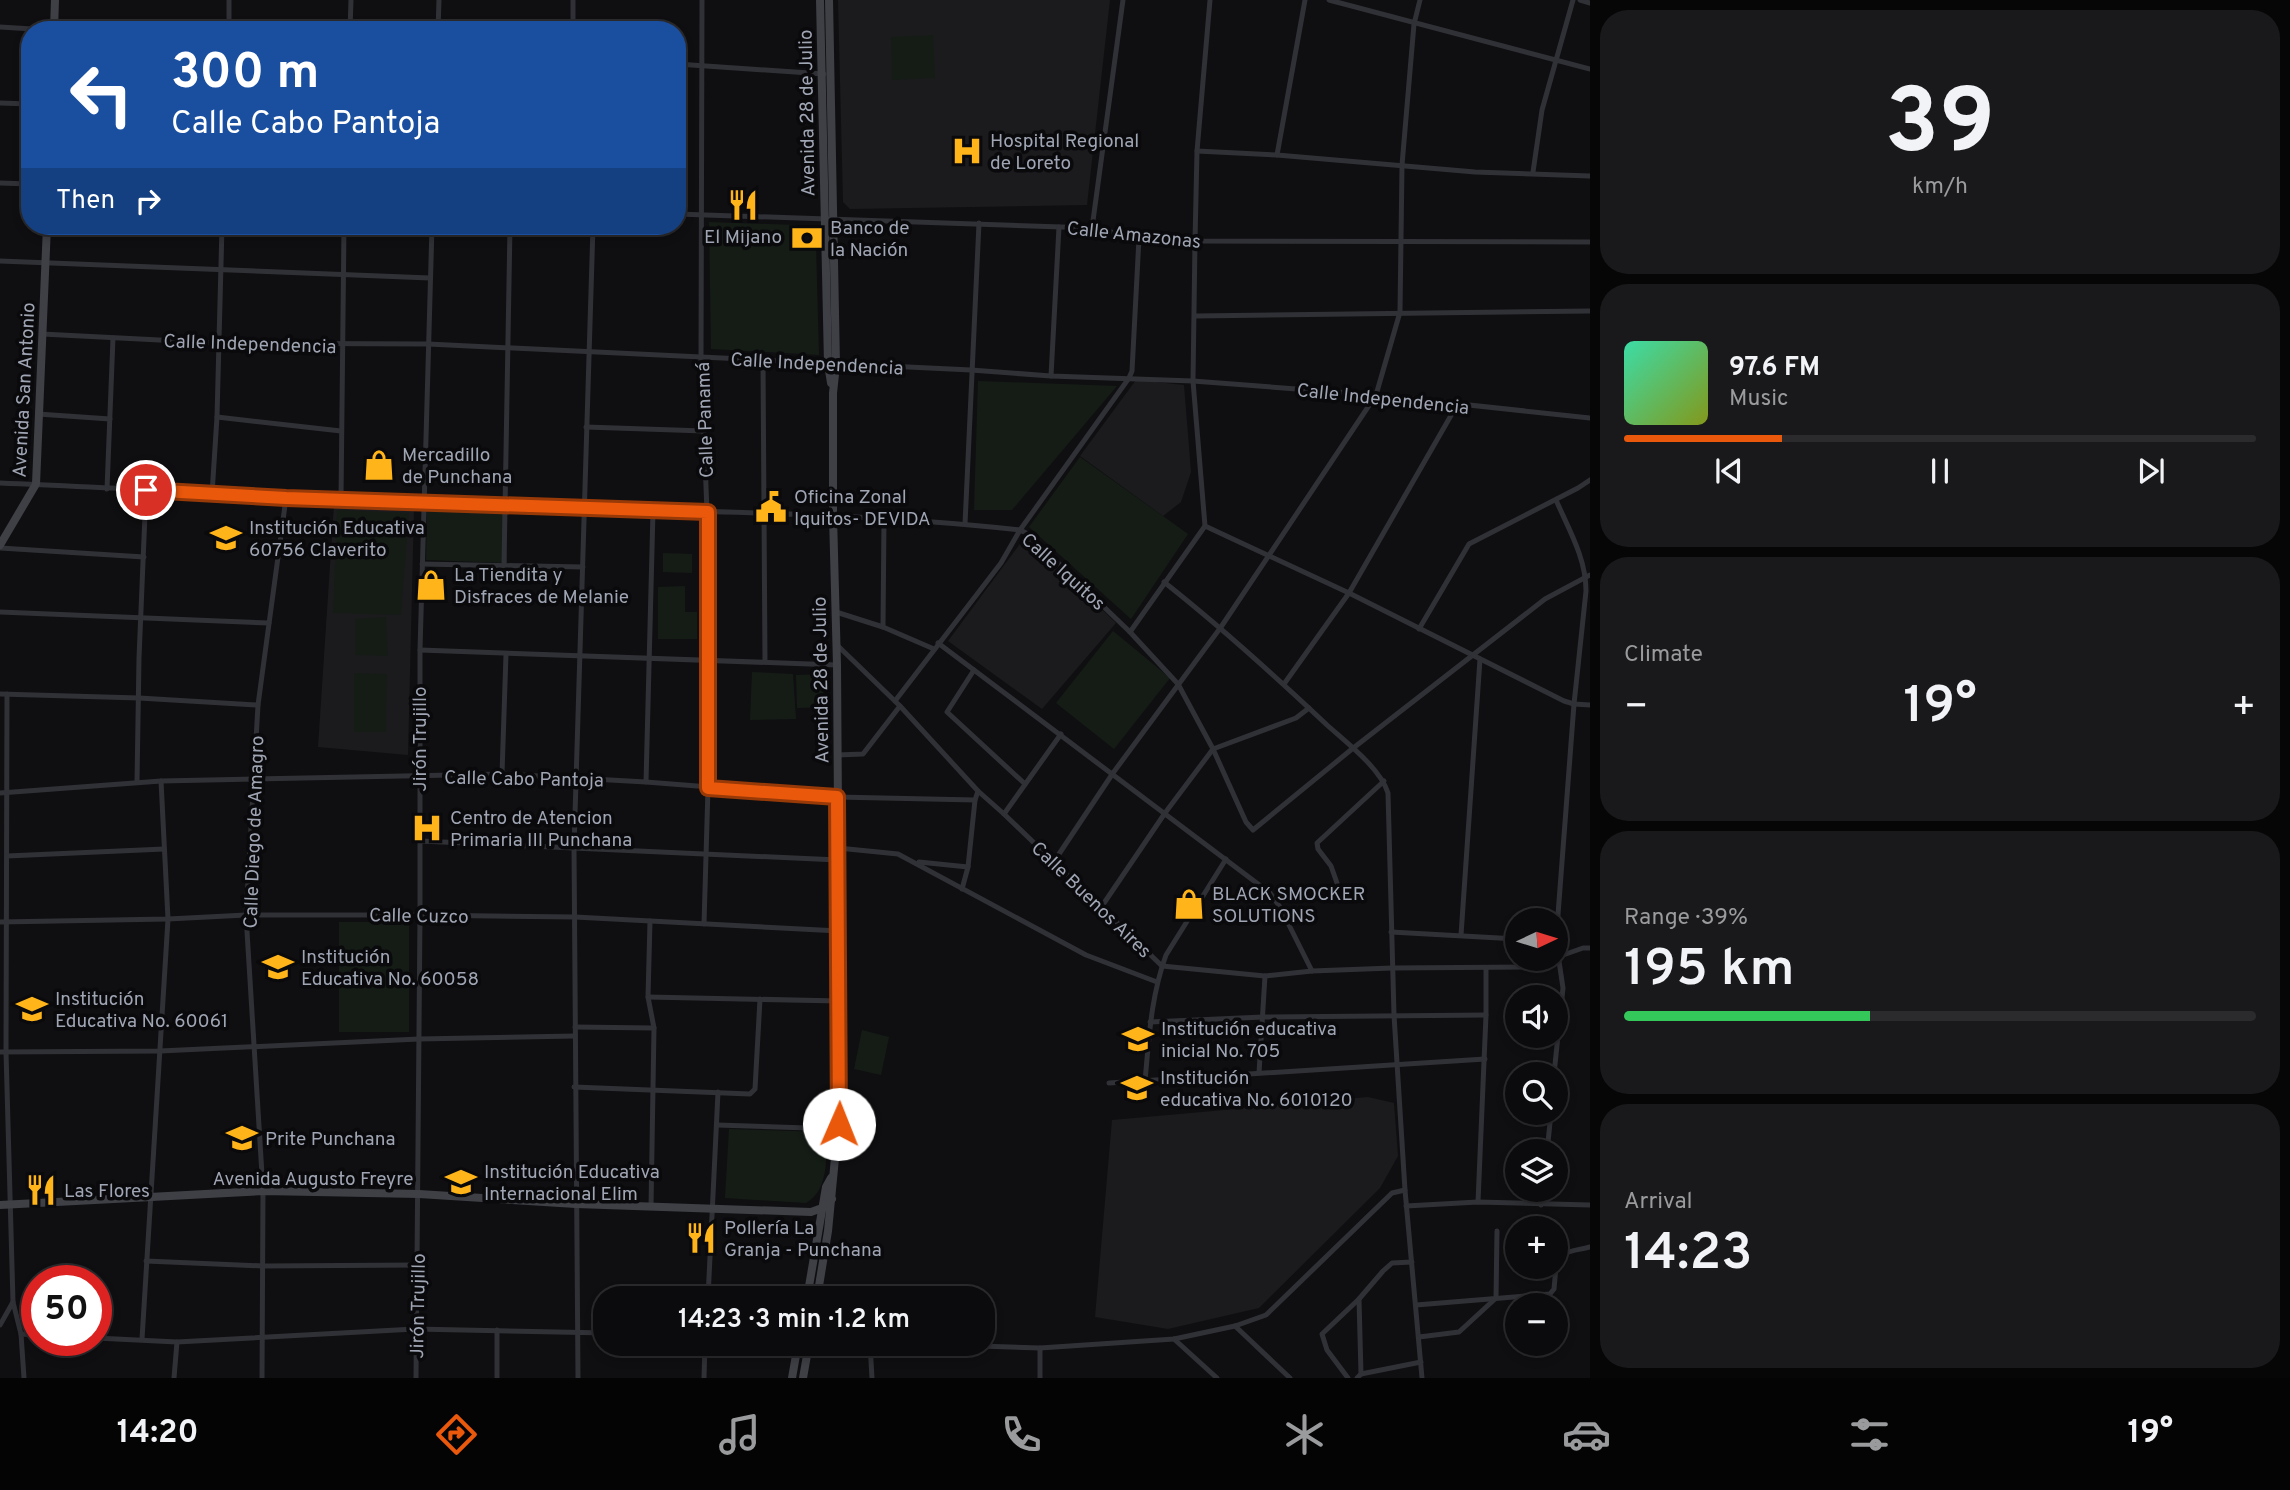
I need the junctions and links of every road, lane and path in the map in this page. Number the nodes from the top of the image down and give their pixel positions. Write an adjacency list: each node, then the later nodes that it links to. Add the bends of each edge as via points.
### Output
1 (55, 0): 17 (main road)
2 (229, 0): 18 (street)
3 (351, 0): 19 (street)
4 (439, 0): 20 (street)
5 (573, 0): 21 (street)
6 (702, 0): 27 (street, Calle Panamá)
7 (820, 0): 29 (main road, Avenida 28 de Julio)
8 (829, 0): 29 (main road, Avenida 28 de Julio)
9 (1123, 0): 44 (street)
10 (1210, 0): 32 (street)
11 (1305, 0): 33 (street)
12 (1329, 0): 22 (street)
13 (1420, 0): 22 (street)
14 (1573, 0): 25 (street)
15 (1580, 0): 16 (street)
16 (1590, 3)
17 (53, 21)
18 (229, 21)
19 (350, 21)
20 (438, 21)
21 (573, 21)
22 (1414, 24): 25 (street); 34 (street)
23 (0, 27): 24 (street)
24 (21, 28)
25 (1556, 60): 28 (street); 35 (street, via 1542,110)
26 (686, 65): 27 (street)
27 (700, 66): 29 (street); 40 (street, Calle Panamá)
28 (1590, 69)
29 (826, 74): 41 (main road, Avenida 28 de Julio)
30 (0, 103): 31 (street)
31 (21, 104)
32 (1197, 151): 33 (street); 52 (street)
33 (1277, 155): 34 (street)
34 (1402, 165): 35 (street); 54 (street)
35 (1533, 172): 36 (street)
36 (1590, 176)
37 (0, 183): 38 (street)
38 (21, 184)
39 (686, 215): 40 (street, Calle Amazonas)
40 (700, 216): 41 (street, Calle Amazonas); 70 (street, Calle Panamá)
41 (829, 219): 42 (street, Calle Amazonas); 72 (main road, Avenida 28 de Julio)
42 (979, 223): 43 (street, Calle Amazonas); 73 (street)
43 (1059, 227): 44 (street, Calle Amazonas); 74 (street)
44 (1092, 228): 51 (street, Calle Amazonas)
45 (47, 235): 56 (main road, Avenida San Antonio)
46 (222, 235): 57 (street)
47 (344, 235): 58 (street)
48 (432, 235): 59 (street, Jirón Trujillo)
49 (510, 235): 68 (street)
50 (593, 235): 69 (street)
51 (1139, 237): 52 (street, Calle Amazonas); 75 (street)
52 (1195, 241): 54 (street, Calle Amazonas); 62 (street)
53 (1590, 242): 54 (street, Calle Amazonas)
54 (1402, 243): 61 (street)
55 (0, 261): 56 (street)
56 (45, 263): 57 (street); 63 (main road, Avenida San Antonio)
57 (220, 270): 58 (street); 65 (street)
58 (344, 275): 59 (street); 67 (street)
59 (430, 278): 66 (street, Jirón Trujillo)
60 (1590, 311): 61 (street)
61 (1400, 312): 62 (street); 77 (street)
62 (1195, 316): 76 (street)
63 (42, 334): 64 (street, Calle Independencia); 79 (main road, Avenida San Antonio)
64 (113, 338): 65 (street, Calle Independencia); 82 (street)
65 (218, 343): 67 (street, Calle Independencia); 80 (street)
66 (428, 344): 67 (street, Calle Independencia); 68 (street, Calle Independencia); 95 (street, Jirón Trujillo)
67 (342, 345): 84 (street)
68 (509, 348): 69 (street, Calle Independencia); 96 (street)
69 (589, 352): 70 (street, Calle Independencia); 83 (street)
70 (701, 358): 71 (street, Calle Independencia); 85 (street, Calle Panamá)
71 (763, 361): 72 (street, Calle Independencia); 100 (street)
72 (832, 365): 73 (street, Calle Independencia); 101 (main road, Avenida 28 de Julio)
73 (971, 370): 74 (street, Calle Independencia); 103 (street)
74 (1051, 376): 75 (street, Calle Independencia)
75 (1129, 378): 76 (street, Calle Independencia); 105 (street)
76 (1193, 382): 77 (street, Calle Independencia); 104 (street)
77 (1376, 395): 78 (street, Calle Independencia); 107 (street)
78 (1457, 405): 81 (street, Calle Independencia); 114 (street)
79 (38, 414): 82 (street); 88 (main road, Avenida San Antonio)
80 (217, 417): 84 (street); 91 (street)
81 (1590, 418)
82 (110, 419): 89 (street)
83 (586, 426): 85 (street); 97 (street)
84 (341, 431): 93 (street)
85 (704, 431): 99 (street, Calle Panamá)
86 (1590, 480): 94 (street)
87 (0, 483): 88 (street, Calle Iquitos)
88 (36, 484): 89 (street, Calle Iquitos); 106 (main road, Avenida San Antonio)
89 (107, 489): 90 (street, Calle Iquitos)
90 (146, 490): 91 (street, Calle Iquitos); 108 (street)
91 (212, 494): 92 (street, Calle Iquitos)
92 (286, 498): 93 (street, Calle Iquitos); 118 (street, Calle Diego de Amagro)
93 (341, 499): 95 (street, Calle Iquitos)
94 (1556, 500): 112 (street); 121 (street, via 1469,544)
95 (424, 503): 96 (street, Calle Iquitos); 109 (street, Jirón Trujillo)
96 (505, 506): 97 (street, Calle Iquitos); 110 (street)
97 (584, 508): 98 (street, Calle Iquitos); 111 (street)
98 (653, 511): 99 (street, Calle Iquitos); 130 (street)
99 (708, 512): 100 (street, Calle Iquitos); 132 (street, Calle Panamá)
100 (764, 514): 101 (street, Calle Iquitos); 133 (street)
101 (833, 516): 102 (street, Calle Iquitos); 116 (main road, Avenida 28 de Julio)
102 (884, 520): 103 (street, Calle Iquitos); 119 (street)
103 (965, 524): 105 (street, Calle Iquitos)
104 (1205, 526): 107 (street); 113 (street)
105 (1020, 530): 122 (street, Calle Iquitos); 123 (street, via 1001,563)
106 (0, 547): 108 (street)
107 (1269, 555): 114 (street); 120 (street)
108 (144, 557): 117 (street)
109 (422, 564): 110 (street); 126 (street, Jirón Trujillo)
110 (504, 565): 111 (street)
111 (583, 567): 128 (street)
112 (1588, 576): 129 (street, via 1545,599); 141 (street)
113 (1164, 582): 120 (street); 122 (street)
114 (1349, 593): 121 (street); 137 (street)
115 (0, 612): 117 (street)
116 (835, 612): 119 (street); 124 (main road, Avenida 28 de Julio)
117 (140, 619): 118 (street); 139 (street)
118 (270, 624): 142 (street, Calle Diego de Amagro)
119 (883, 627): 125 (street)
120 (1221, 627): 136 (street); 137 (street)
121 (1419, 629): 129 (street)
122 (1130, 632): 136 (street, Calle Iquitos)
123 (938, 643): 125 (street); 135 (street)
124 (836, 644): 134 (main road, Avenida 28 de Julio); 140 (street, Calle Buenos Aires)
125 (934, 649): 140 (street)
126 (419, 650): 127 (street); 151 (street, Jirón Trujillo)
127 (506, 654): 128 (street); 150 (street)
128 (581, 656): 130 (street); 152 (street)
129 (1471, 656): 131 (street); 147 (street)
130 (649, 658): 132 (street); 156 (street)
131 (1480, 659): 141 (street); 190 (street)
132 (706, 660): 133 (street); 159 (street, Calle Panamá)
133 (765, 662): 134 (street)
134 (837, 665): 148 (main road, Avenida 28 de Julio)
135 (974, 670): 145 (street); 158 (street, via 947,712)
136 (1178, 684): 146 (street, Calle Iquitos); 149 (street)
137 (1284, 684): 144 (street)
138 (4, 694): 139 (street); 161 (street)
139 (139, 698): 142 (street); 155 (street)
140 (897, 704): 148 (street, via 863,754); 160 (street, Calle Buenos Aires)
141 (1574, 704): 143 (street); 179 (street)
142 (258, 705): 154 (street, Calle Diego de Amagro)
143 (1590, 705)
144 (1309, 708): 146 (street, via 1296,718); 147 (street)
145 (1061, 734): 149 (street); 158 (street)
146 (1213, 749): 147 (street, Calle Iquitos, via 1253,830); 164 (street)
147 (1352, 749): 157 (street)
148 (837, 755): 162 (main road, Avenida 28 de Julio)
149 (1113, 773): 164 (street); 175 (street)
150 (502, 774): 151 (street, Calle Cabo Pantoja); 152 (street, Calle Cabo Pantoja)
151 (419, 776): 154 (street, Calle Cabo Pantoja); 166 (street, Jirón Trujillo)
152 (575, 778): 156 (street, Calle Cabo Pantoja); 167 (street)
153 (161, 781): 154 (street, Calle Cabo Pantoja); 155 (street, Calle Cabo Pantoja); 169 (street)
154 (255, 781): 181 (street, Calle Diego de Amagro)
155 (137, 782): 161 (street, Calle Cabo Pantoja)
156 (646, 782): 159 (street, Calle Cabo Pantoja)
157 (1384, 782): 177 (street, via 1317,843); 189 (street)
158 (1024, 784): 165 (street)
159 (708, 788): 162 (street, Calle Cabo Pantoja); 170 (street, Calle Panamá)
160 (978, 791): 163 (street); 165 (street, Calle Buenos Aires)
161 (3, 794): 171 (street)
162 (837, 797): 163 (street, Calle Cabo Pantoja); 168 (main road, Avenida 28 de Julio)
163 (975, 800): 176 (street)
164 (1165, 813): 172 (street); 180 (street)
165 (1004, 814): 175 (street, Calle Buenos Aires)
166 (420, 841): 167 (street); 182 (street, Jirón Trujillo)
167 (574, 847): 170 (street); 183 (street)
168 (838, 848): 173 (main road, Avenida 28 de Julio); 174 (street, via 898,854)
169 (164, 849): 171 (street); 184 (street)
170 (707, 853): 173 (street); 187 (street, Calle Panamá)
171 (5, 854): 186 (street)
172 (1226, 859): 194 (street); 198 (street, via 1270,893)
173 (838, 860): 188 (main road, Avenida 28 de Julio)
174 (915, 862): 176 (street); 178 (street)
175 (1053, 863): 180 (street, Calle Buenos Aires)
176 (968, 867): 178 (street)
177 (1337, 883)
178 (962, 889): 201 (street, via 1086,955)
179 (1559, 908)
180 (1100, 909): 194 (street, Calle Buenos Aires)
181 (246, 915): 182 (street, Calle Cuzco); 184 (street, Calle Cuzco); 214 (street, Calle Diego de Amagro)
182 (420, 915): 183 (street, Calle Cuzco); 213 (street, Jirón Trujillo)
183 (575, 917): 185 (street, Calle Cuzco); 210 (street)
184 (168, 919): 186 (street, Calle Cuzco); 215 (street)
185 (650, 921): 187 (street, Calle Cuzco); 203 (street)
186 (3, 923): 202 (street)
187 (704, 924): 188 (street, Calle Cuzco)
188 (839, 931): 205 (main road, Avenida 28 de Julio)
189 (1391, 932): 190 (street); 195 (street)
190 (1461, 936): 191 (street)
191 (1505, 938)
192 (1590, 948): 193 (street, Calle Buenos Aires)
193 (1568, 954)
194 (1162, 966): 200 (street, Calle Buenos Aires); 201 (street)
195 (1392, 968): 196 (street, Calle Buenos Aires); 198 (street, Calle Buenos Aires); 206 (street)
196 (1486, 968): 197 (street, Calle Buenos Aires); 207 (street)
197 (1505, 968)
198 (1312, 971): 200 (street, Calle Buenos Aires)
199 (1561, 971): 218 (street)
200 (1265, 975): 208 (street)
201 (1157, 982): 209 (street)
202 (3, 988): 216 (street)
203 (648, 997): 204 (street); 211 (street)
204 (760, 999): 205 (street); 225 (street, via 755,1089 750,1094)
205 (840, 1001): 227 (main road, Avenida 28 de Julio)
206 (1394, 1015): 207 (street); 208 (street); 219 (street)
207 (1486, 1015): 217 (street)
208 (1263, 1017): 209 (street); 220 (street)
209 (1150, 1022): 221 (street)
210 (575, 1027): 211 (street); 212 (street)
211 (654, 1028): 224 (street)
212 (575, 1036): 213 (street); 223 (street)
213 (419, 1039): 214 (street); 231 (street, Jirón Trujillo)
214 (255, 1047): 215 (street); 230 (street, Calle Diego de Amagro)
215 (160, 1051): 216 (street); 232 (street)
216 (3, 1052): 238 (street)
217 (1485, 1059): 219 (street); 234 (street)
218 (1556, 1062)
219 (1398, 1064): 220 (street); 229 (street)
220 (1259, 1073): 221 (street)
221 (1145, 1081): 222 (street)
222 (1110, 1083)
223 (574, 1087): 224 (street); 236 (street)
224 (653, 1090): 225 (street); 242 (street)
225 (718, 1092): 226 (street)
226 (717, 1125): 227 (street); 244 (street)
227 (839, 1129): 228 (main road, Avenida 28 de Julio)
228 (832, 1175): 233 (main road, Avenida 28 de Julio); 243 (main road, Avenida 28 de Julio)
229 (1405, 1190): 241 (street); 261 (street, via 1392,1193 1266,1315)
230 (263, 1191): 231 (main road, Avenida Augusto Freyre); 232 (main road, Avenida Augusto Freyre); 251 (street, Calle Diego de Amagro)
231 (419, 1194): 236 (main road, Avenida Augusto Freyre); 250 (street, Jirón Trujillo)
232 (150, 1196): 238 (main road, Avenida Augusto Freyre); 248 (street)
233 (832, 1199): 243 (main road); 255 (main road, Avenida 28 de Julio)
234 (1478, 1202): 239 (street); 241 (street)
235 (1541, 1202): 239 (street)
236 (576, 1204): 242 (main road, Avenida Augusto Freyre); 264 (street)
237 (0, 1205): 238 (main road, Avenida Augusto Freyre)
238 (10, 1205): 258 (street)
239 (1541, 1205): 240 (street)
240 (1590, 1205)
241 (1406, 1206): 249 (street)
242 (651, 1207): 244 (main road, Avenida Augusto Freyre)
243 (822, 1208): 244 (main road, Avenida Augusto Freyre, via 811,1212); 254 (main road, Avenida 28 de Julio)
244 (712, 1209): 253 (street)
245 (1497, 1231): 256 (street)
246 (1590, 1247): 247 (street)
247 (1568, 1252)
248 (146, 1261): 251 (street); 270 (street)
249 (1412, 1262): 257 (street, via 1392,1264); 259 (street)
250 (417, 1265): 251 (street); 262 (street, Jirón Trujillo)
251 (263, 1266): 269 (street, Calle Diego de Amagro)
252 (1555, 1279): 256 (street, via 1550,1294)
253 (709, 1286)
254 (809, 1286)
255 (819, 1286)
256 (1496, 1298): 259 (street); 267 (street, via 1459,1332)
257 (1359, 1299): 281 (street); 295 (street, via 1322,1334 1327,1350)
258 (13, 1302): 260 (street); 266 (street)
259 (1416, 1305): 267 (street)
260 (0, 1325)
261 (1236, 1326): 271 (street); 294 (street)
262 (415, 1329): 263 (street); 269 (street); 285 (street, Jirón Trujillo)
263 (498, 1330): 264 (street); 286 (street)
264 (576, 1332): 265 (street); 287 (street)
265 (593, 1333)
266 (21, 1334)
267 (1419, 1337): 280 (street)
268 (112, 1338): 270 (street)
269 (261, 1338): 272 (street); 284 (street, Calle Diego de Amagro)
270 (142, 1339): 272 (street)
271 (1174, 1339): 274 (street); 293 (street)
272 (177, 1342): 283 (street)
273 (995, 1347): 274 (street)
274 (1040, 1348): 292 (street)
275 (22, 1356): 282 (street)
276 (705, 1356): 288 (street)
277 (796, 1356): 289 (main road)
278 (807, 1356): 290 (main road)
279 (871, 1356): 291 (street)
280 (1421, 1362): 281 (street); 296 (street)
281 (1359, 1376)
282 (24, 1378)
283 (174, 1378)
284 (262, 1378)
285 (416, 1378)
286 (497, 1378)
287 (578, 1378)
288 (704, 1378)
289 (792, 1378)
290 (803, 1378)
291 (872, 1378)
292 (1040, 1378)
293 (1217, 1378)
294 (1290, 1378)
295 (1348, 1378)
296 (1422, 1378)

